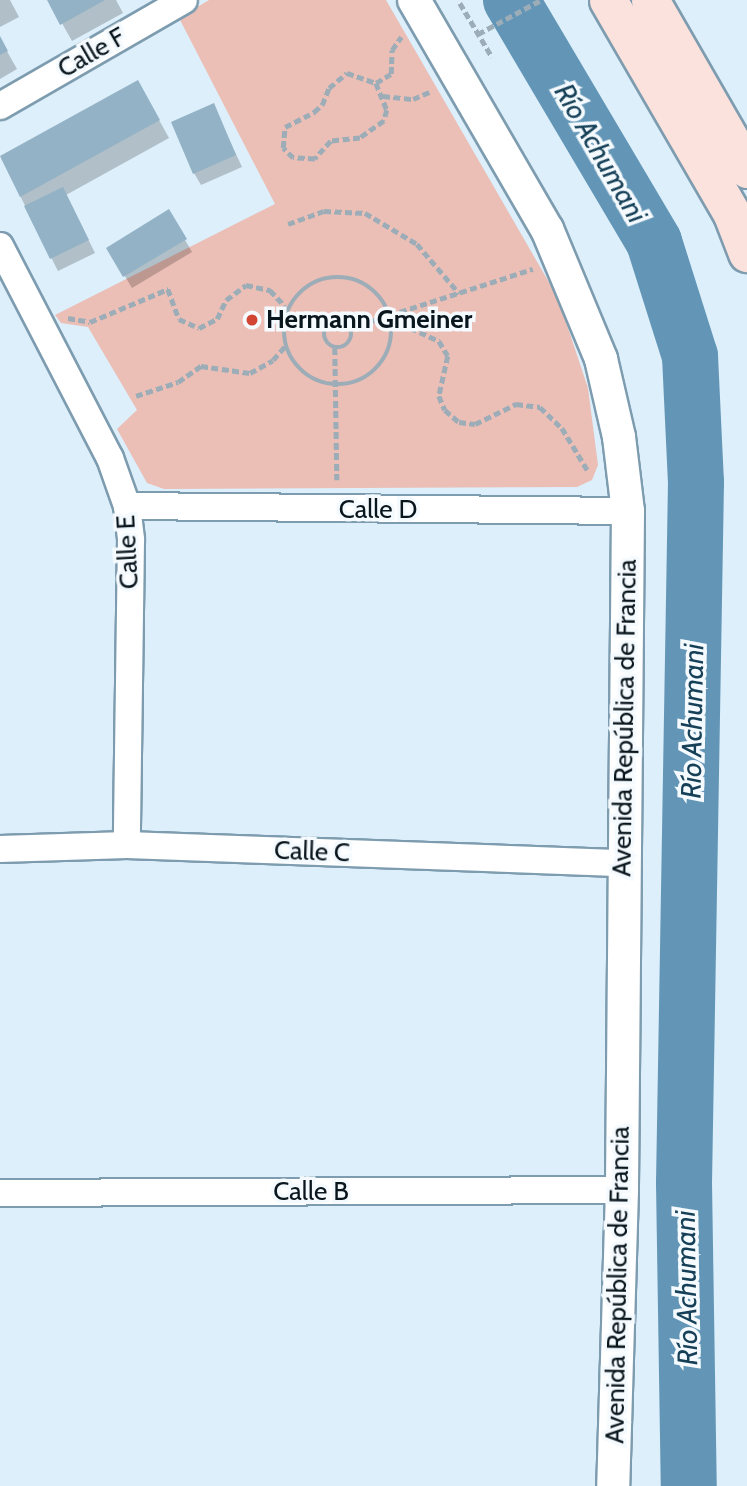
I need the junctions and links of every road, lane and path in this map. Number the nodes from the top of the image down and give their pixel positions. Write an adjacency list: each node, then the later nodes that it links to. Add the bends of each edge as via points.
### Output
1 (184, 0): 13 (street, Calle F)
2 (414, 0): 32 (street, Avenida República de Francia, via 547,229 572,282 601,359 619,437)
3 (541, 0): 7 (path)
4 (608, 0): 15 (main road)
5 (650, 0): 14 (main road)
6 (460, 4): 7 (path)
7 (478, 34): 9 (path)
8 (401, 36): 10 (path, via 392,50 391,74)
9 (492, 57)
10 (376, 83): 12 (path); 12 (path, via 347,74 335,80 322,105 285,127 283,148 303,162 315,159 331,141 360,138 384,121)
11 (432, 91): 12 (path, via 413,99)
12 (383, 96)
13 (0, 106)
14 (747, 169)
15 (740, 211): 18 (main road)
16 (288, 224): 20 (path, via 324,211 365,213 417,244)
17 (0, 246): 31 (street, Calle E, via 110,457)
18 (747, 253)
19 (533, 269): 20 (path)
20 (460, 293): 22 (path)
21 (61, 317): 23 (path, via 90,321 169,289 179,318 198,328 217,319 226,300 246,285 270,290 285,306)
22 (390, 317): 23 (path, via 370,288 337,277 303,290); 24 (path); 27 (path, via 392,336 379,366 366,377); 29 (path, via 439,341 448,356 439,396 445,410 459,422 474,424 516,404 540,407 562,428)
23 (285, 320): 25 (path)
24 (351, 328): 26 (path, via 348,345); 26 (path, via 340,321 328,326 325,338)
25 (286, 345): 27 (path, via 304,373); 28 (path, via 273,360 250,373 201,366 178,382)
26 (335, 348): 27 (path)
27 (336, 385): 30 (path)
28 (136, 396)
29 (588, 471)
30 (337, 481)
31 (127, 506): 32 (street, Calle D); 33 (street, Calle E, via 131,540)
32 (628, 511): 35 (street, Avenida República de Francia)
33 (127, 845): 34 (street, Calle C); 35 (street, Calle C)
34 (0, 849)
35 (623, 863): 36 (street, Avenida República de Francia)
36 (622, 1190): 37 (street, Calle B); 38 (street, Avenida República de Francia)
37 (0, 1193)
38 (613, 1486)

